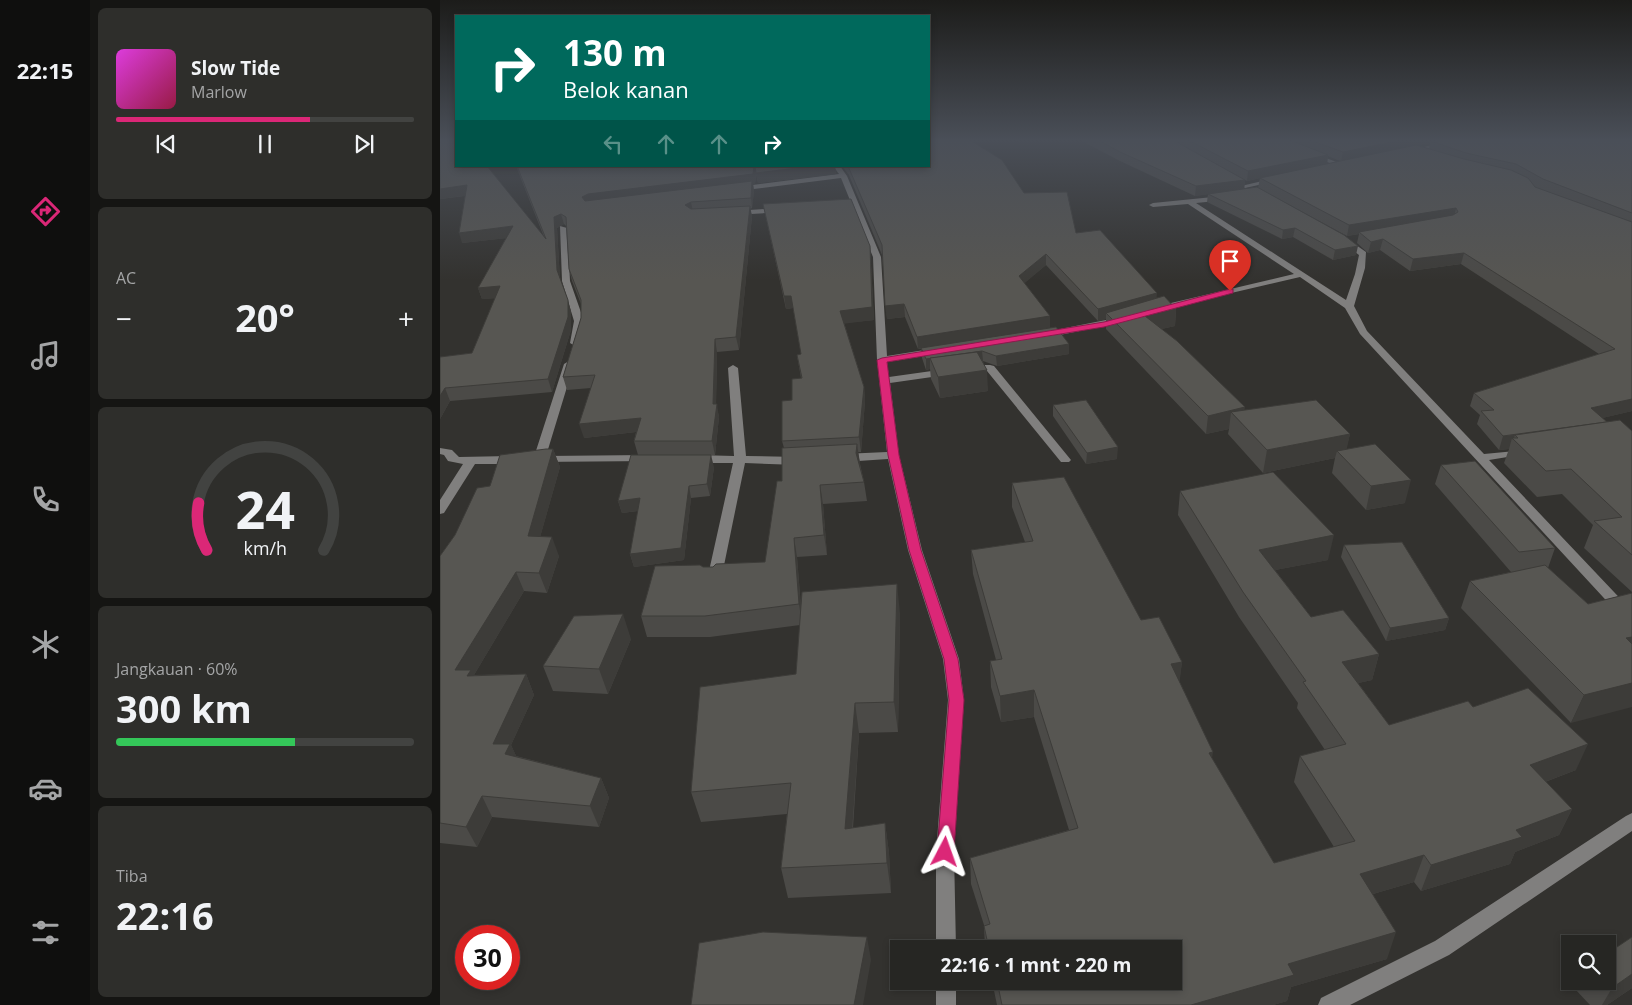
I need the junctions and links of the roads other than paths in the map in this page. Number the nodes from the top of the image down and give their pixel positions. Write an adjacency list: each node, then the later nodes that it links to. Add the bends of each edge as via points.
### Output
1 (751, 187): 5 (street)
2 (845, 187): 19 (street, via 877,257)
3 (1243, 187): 4 (street, via 1246,190)
4 (1256, 187)
5 (728, 191)
6 (1228, 197): 7 (street)
7 (1190, 202): 8 (street); 13 (street, via 1237,236)
8 (1153, 205)
9 (791, 210): 10 (street)
10 (728, 214)
11 (563, 228): 27 (street, via 566,280 579,321)
12 (1330, 232): 14 (street, via 1351,240 1363,254)
13 (1303, 274): 14 (street); 15 (street)
14 (1350, 306): 25 (street, via 1363,332)
15 (1146, 313)
16 (1129, 318): 17 (street)
17 (1031, 338)
18 (946, 349): 19 (street)
19 (882, 360): 21 (street)
20 (733, 368): 30 (street)
21 (884, 381): 24 (street); 31 (street, via 983,366 990,368 1004,389)
22 (1537, 450): 25 (street)
23 (440, 451): 32 (street, via 448,452 455,461)
24 (893, 455): 26 (street); 38 (street, via 915,550 951,659 956,700 945,852)
25 (1480, 458): 36 (street)
26 (835, 459)
27 (539, 460): 28 (street); 32 (street)
28 (657, 460)
29 (687, 460): 30 (street)
30 (740, 460): 33 (street); 35 (street)
31 (1066, 460)
32 (471, 461): 34 (street)
33 (806, 461)
34 (440, 510)
35 (714, 582)
36 (1632, 620)
37 (1632, 821): 41 (street, via 1442,948)
38 (946, 940)
39 (946, 990): 40 (street)
40 (946, 1005)
41 (1328, 1005)

